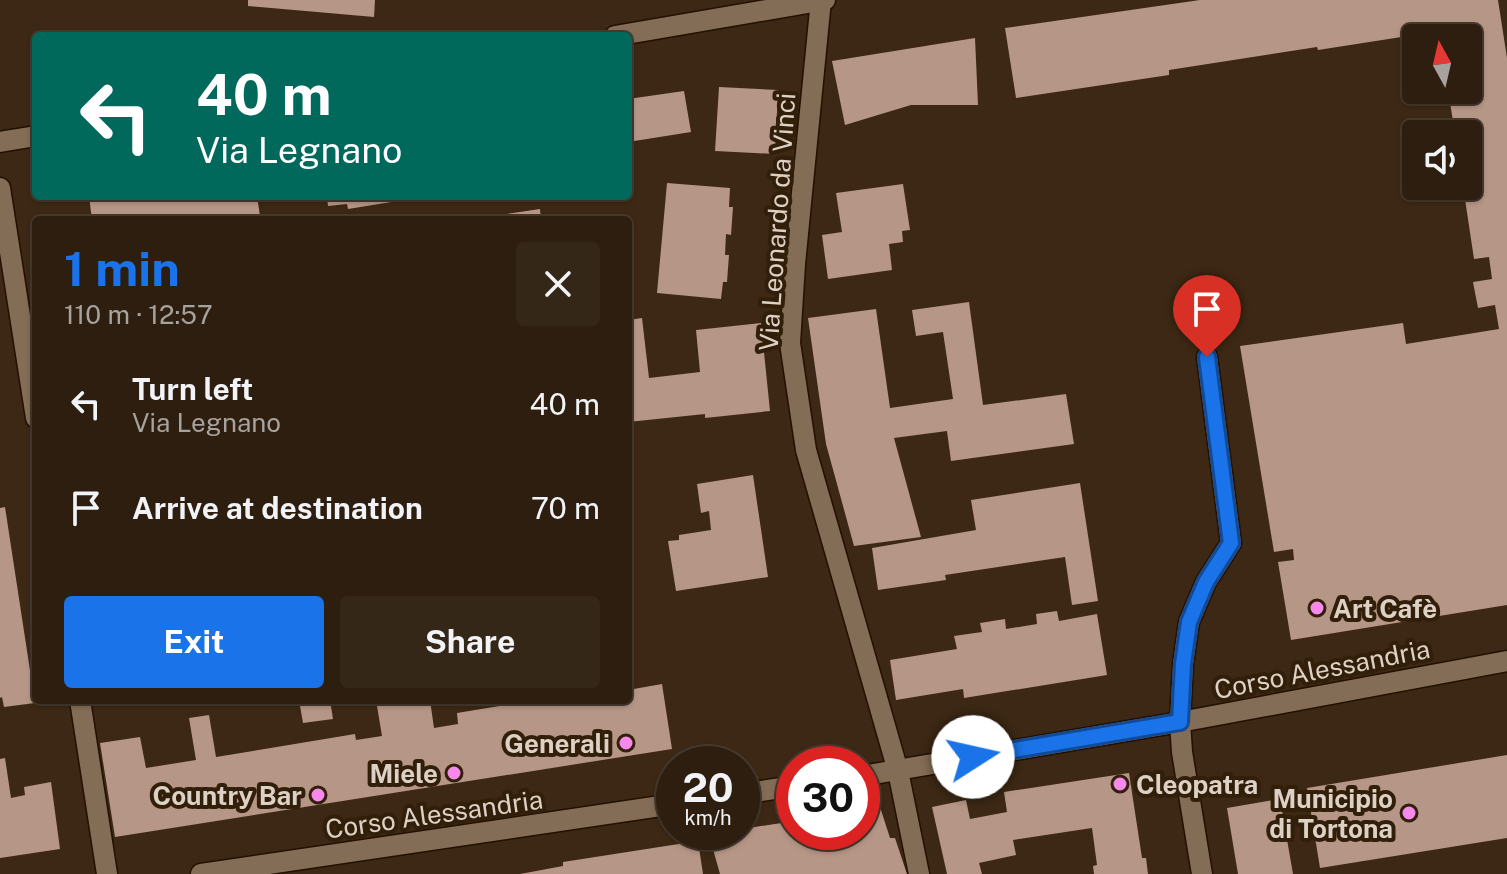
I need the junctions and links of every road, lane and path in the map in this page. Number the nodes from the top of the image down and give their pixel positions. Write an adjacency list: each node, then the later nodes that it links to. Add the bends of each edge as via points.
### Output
1 (822, 0): 2 (street); 11 (street, Via Leonardo da Vinci, via 790,343 806,450)
2 (632, 33)
3 (32, 137): 4 (street)
4 (0, 142)
5 (0, 188): 7 (street)
6 (1207, 357): 10 (street, via 1231,543 1189,622)
7 (32, 392)
8 (1507, 661): 10 (street, Corso Alessandria)
9 (81, 704): 14 (street)
10 (1180, 722): 11 (street, Corso Alessandria); 17 (street)
11 (898, 771): 12 (street, Corso Alessandria); 16 (street, Via Leonardo da Vinci)
12 (880, 774)
13 (656, 807): 15 (street, Corso Alessandria)
14 (107, 874)
15 (201, 874)
16 (919, 874)
17 (1202, 874)

